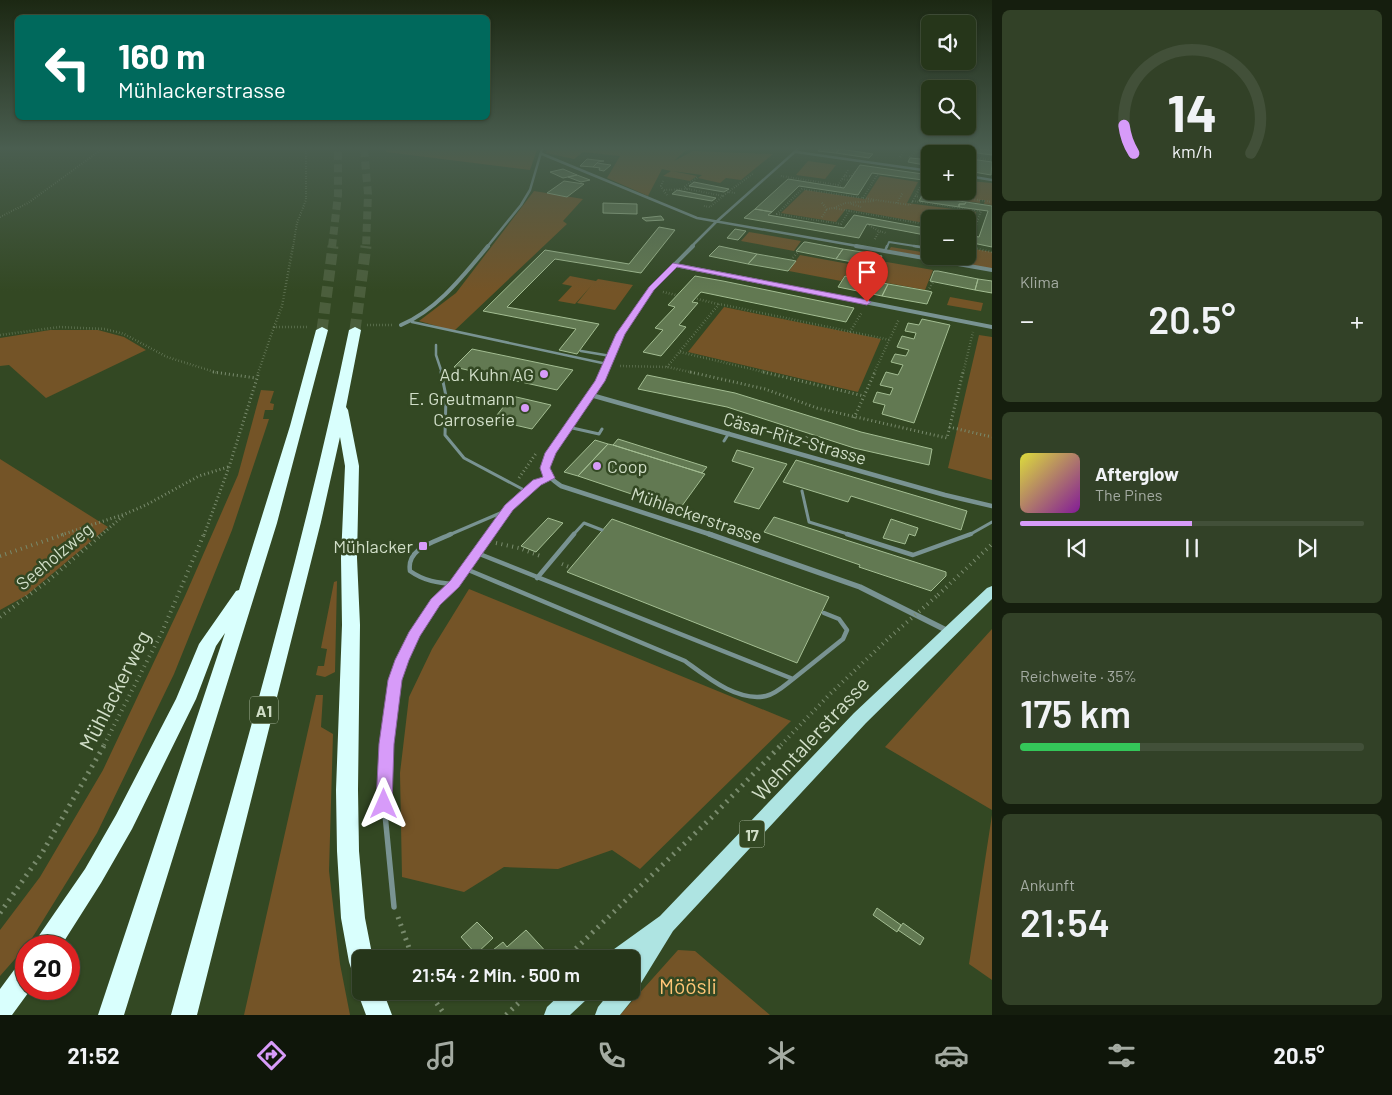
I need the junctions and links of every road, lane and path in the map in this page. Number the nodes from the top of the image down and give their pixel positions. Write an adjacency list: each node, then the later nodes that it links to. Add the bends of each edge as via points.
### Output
1 (37, 196): 26 (path)
2 (306, 196): 52 (path, via 297,223 282,306)
3 (526, 196): 49 (street, via 445,295)
4 (647, 196): 28 (street, via 697,218)
5 (723, 196): 19 (path, via 710,207)
6 (745, 196): 28 (street)
7 (795, 196): 23 (path, via 777,214 841,224)
8 (852, 196): 11 (path)
9 (900, 196): 17 (path)
10 (916, 196): 14 (path)
11 (863, 198): 13 (path)
12 (973, 200): 15 (path)
13 (878, 201): 16 (path); 17 (path)
14 (913, 202): 17 (path, via 910,206); 24 (path)
15 (992, 202)
16 (848, 203): 20 (path); 21 (path)
17 (896, 203)
18 (822, 204): 22 (path)
19 (704, 206)
20 (861, 207)
21 (833, 208): 22 (path); 23 (path)
22 (827, 209): 27 (path)
23 (849, 211): 29 (path)
24 (980, 214): 25 (path); 31 (path)
25 (986, 216)
26 (0, 217)
27 (822, 217)
28 (716, 222): 35 (street); 39 (street)
29 (921, 223)
30 (867, 224): 32 (path)
31 (976, 225)
32 (879, 232)
33 (921, 247): 35 (lane, via 889,242)
34 (976, 247): 37 (path)
35 (885, 251): 40 (street)
36 (799, 252): 38 (path)
37 (992, 252)
38 (791, 260)
39 (675, 265): 46 (street); 62 (street, via 637,308)
40 (992, 270)
41 (933, 282): 42 (path)
42 (928, 291)
43 (663, 292): 44 (path)
44 (676, 295)
45 (697, 299): 47 (path)
46 (867, 302): 48 (street); 56 (path)
47 (718, 304): 56 (path); 61 (path)
48 (904, 310): 51 (street); 58 (path)
49 (412, 322): 50 (street); 63 (lane)
50 (401, 324)
51 (975, 324): 53 (street); 71 (path)
52 (274, 327)
53 (992, 327)
54 (322, 330): 95 (highway)
55 (354, 330): 68 (highway, A1)
56 (850, 332): 58 (path)
57 (0, 335): 77 (path, Mühlackerweg, via 64,328 109,330 180,361 233,376 256,378)
58 (890, 340): 67 (path)
59 (436, 345): 79 (lane, via 434,353 444,382 445,436 464,458)
60 (581, 351): 62 (lane)
61 (680, 352): 65 (path); 67 (path)
62 (611, 356): 63 (street)
63 (607, 364): 66 (street)
64 (620, 366): 65 (path)
65 (667, 367): 69 (path, via 765,389)
66 (591, 395): 70 (street); 73 (street, Cäsar-Ritz-Strasse)
67 (864, 396): 69 (path)
68 (340, 403): 106 (highway, via 352,466 347,790 348,851); 119 (highway, A1, via 300,573)
69 (854, 418): 71 (path, via 947,438)
70 (568, 427): 72 (lane, via 599,434); 78 (street, via 547,460 545,468)
71 (950, 427): 74 (path)
72 (602, 429)
73 (729, 433): 75 (lane); 82 (street, Cäsar-Ritz-Strasse)
74 (992, 437)
75 (724, 441)
76 (543, 445): 79 (path)
77 (229, 467): 84 (path, via 199,476); 103 (path, Mühlackerweg, via 136,689 38,860)
78 (549, 478): 80 (lane); 100 (street, Mühlackerstrasse, via 561,486 860,587)
79 (513, 486): 80 (lane)
80 (526, 491): 83 (lane)
81 (802, 492): 85 (lane, via 808,522 913,555 970,535)
82 (992, 506)
83 (507, 510): 87 (lane); 96 (lane, via 423,546 412,556 410,571 419,578)
84 (125, 514): 90 (path); 99 (path, Seeholzweg, via 49,580)
85 (992, 522)
86 (602, 530): 91 (lane, via 584,523)
87 (486, 541): 89 (lane); 91 (path)
88 (992, 544): 108 (path, bridge, via 829,695 711,818)
89 (477, 553): 93 (lane); 94 (lane)
90 (0, 556)
91 (552, 560): 92 (path); 94 (lane)
92 (569, 567)
93 (466, 569): 96 (lane); 101 (lane, via 685,661 733,691 768,696)
94 (537, 578): 101 (lane)
95 (251, 582): 105 (highway, via 208,644 186,699 124,822); 118 (highway)
96 (454, 584): 102 (lane, via 435,602 414,635 395,680 386,744 384,804)
97 (992, 591): 100 (main road, Wehntalerstrasse / 17)
98 (824, 613): 101 (lane, via 838,620 847,630 843,639)
99 (0, 616)
100 (948, 632): 104 (main road, Wehntalerstrasse / 17, via 854,724)
101 (793, 679)
102 (394, 907): 107 (path)
103 (0, 913)
104 (667, 923): 109 (main road, Wehntalerstrasse / 17); 110 (main road, Wehntalerstrasse / 17)
105 (54, 935)
106 (359, 950)
107 (410, 950)
108 (574, 950)
109 (630, 950)
110 (640, 966)
111 (15, 990): 117 (highway)
112 (373, 1000): 120 (highway)
113 (434, 1000): 121 (path)
114 (522, 1000): 122 (path)
115 (570, 1000): 123 (main road)
116 (618, 1000): 124 (main road)
117 (0, 1010)
118 (111, 1015)
119 (184, 1015)
120 (379, 1015)
121 (445, 1015)
122 (506, 1015)
123 (556, 1015)
124 (606, 1015)

